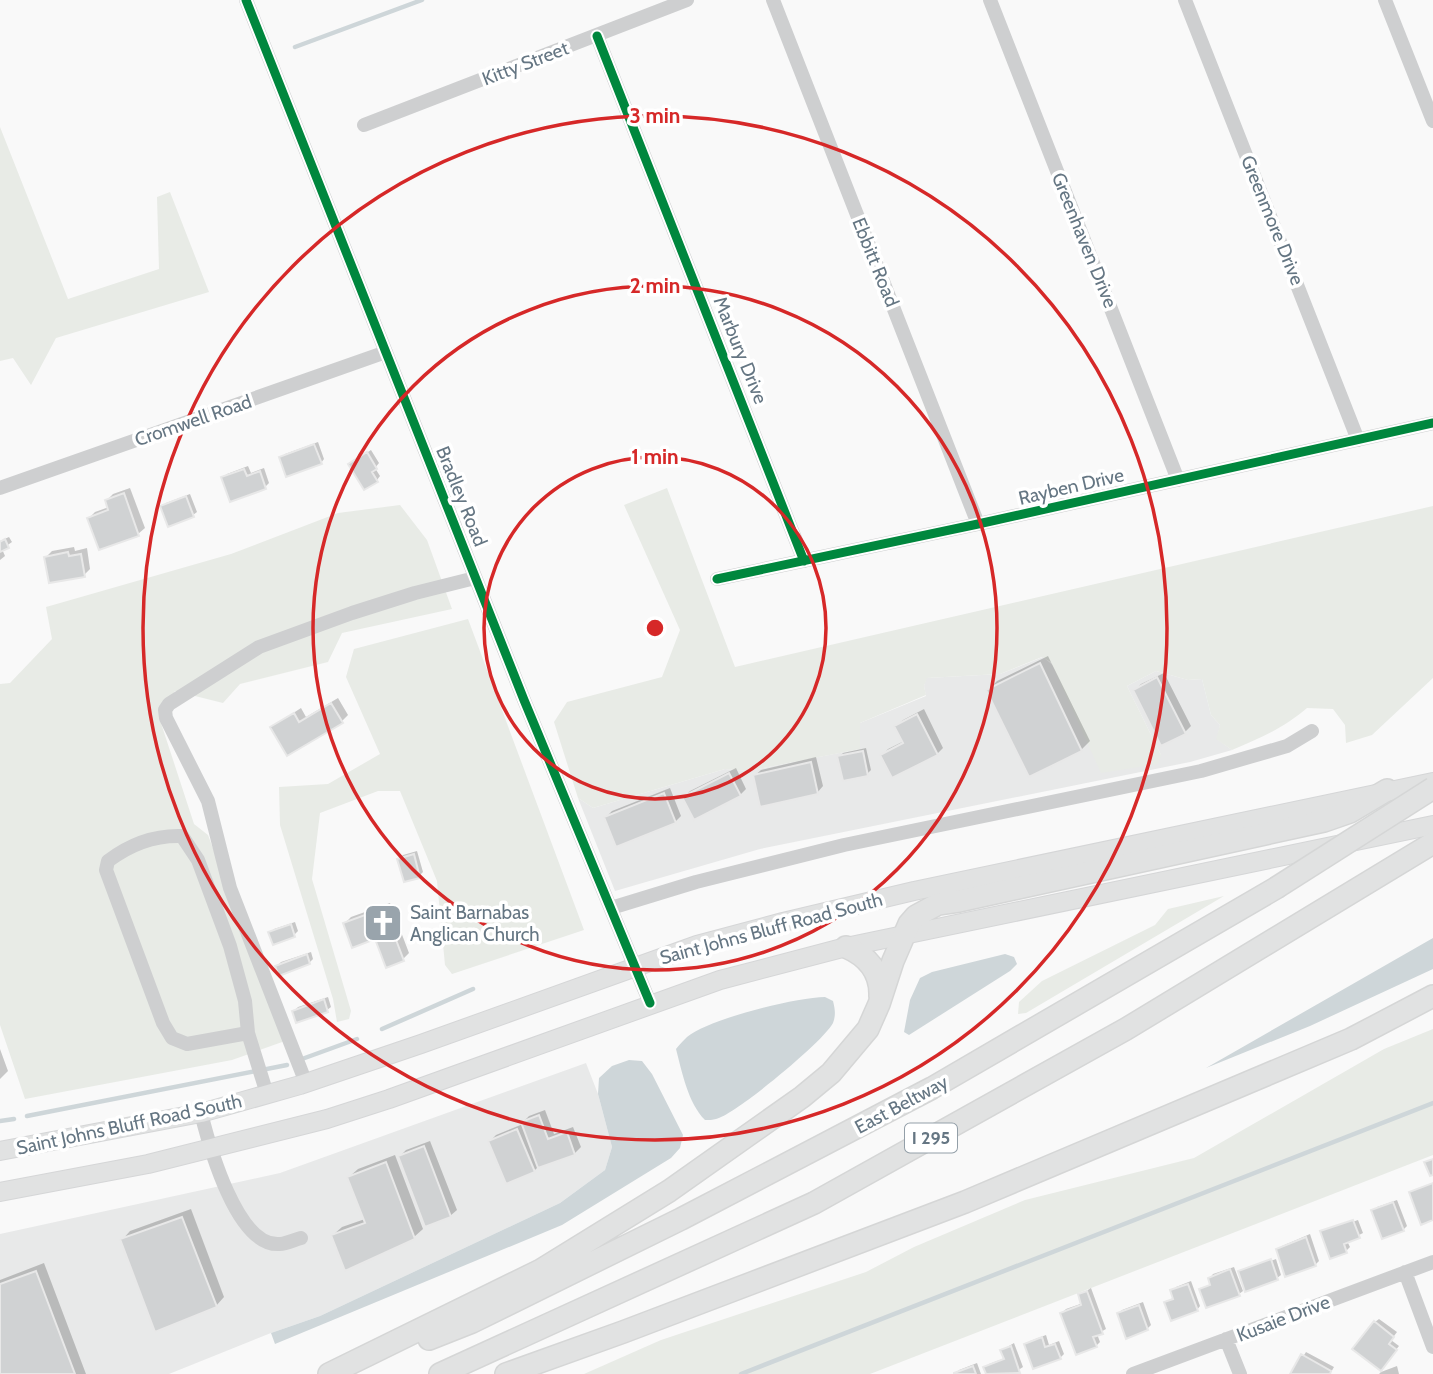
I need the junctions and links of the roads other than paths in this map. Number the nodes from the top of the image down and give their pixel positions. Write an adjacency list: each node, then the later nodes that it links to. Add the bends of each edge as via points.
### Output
1 (246, 0): 10 (street, Bradley Road)
2 (687, 0): 7 (street, Kitty Street)
3 (773, 0): 15 (street, Ebbitt Road)
4 (990, 0): 13 (street, Greenhaven Drive)
5 (1185, 0): 12 (street, Greenmore Drive)
6 (1385, 0): 8 (street)
7 (597, 36): 9 (street, Kitty Street); 16 (street, Marbury Drive)
8 (1433, 121)
9 (364, 125)
10 (386, 352): 14 (street, Cromwell Road); 17 (street, Bradley Road)
11 (1433, 423): 12 (street, Rayben Drive)
12 (1358, 440): 13 (street, Rayben Drive)
13 (1178, 480): 15 (street, Rayben Drive)
14 (0, 488)
15 (978, 524): 16 (street, Rayben Drive)
16 (804, 561): 18 (street, Rayben Drive)
17 (475, 578): 25 (street, Bradley Road); 33 (street, via 352,613 259,647 165,710 208,802 230,888)
18 (717, 579)
19 (1312, 731): 25 (street, via 1287,746 1201,771 844,845)
20 (1433, 782): 22 (main road, Saint Johns Bluff Road South)
21 (1433, 788): 45 (highway, East Beltway / I 295, bridge, via 1276,888 920,1095 472,1322)
22 (1387, 790): 26 (highway, via 1324,821 939,904 916,916); 28 (main road, Saint Johns Bluff Road South, via 914,891 697,945)
23 (1433, 825): 26 (main road, Saint Johns Bluff Road South)
24 (1433, 843): 46 (highway, I 295, via 1126,1029 814,1203)
25 (611, 908): 28 (street, Bradley Road)
26 (903, 936): 27 (main road, Saint Johns Bluff Road South); 31 (highway)
27 (846, 947): 30 (main road, Saint Johns Bluff Road South); 31 (highway, via 866,958 876,972)
28 (636, 966): 30 (street, Bradley Road); 33 (main road, Saint Johns Bluff Road South)
29 (1433, 996): 47 (highway, via 1351,1039 965,1202)
30 (650, 1003): 36 (main road, Saint Johns Bluff Road South, via 389,1099)
31 (880, 1004): 44 (highway, via 867,1030 831,1073 669,1191 541,1270)
32 (248, 1033): 32 (street, via 245,1001 230,946 198,860 182,836 148,840 120,852 106,870 172,1038 187,1044); 34 (street)
33 (306, 1083): 34 (main road, Saint Johns Bluff Road South)
34 (267, 1094): 35 (main road, Saint Johns Bluff Road South)
35 (201, 1113): 36 (street); 37 (main road, Saint Johns Bluff Road South)
36 (210, 1149): 38 (main road, Saint Johns Bluff Road South); 39 (street, via 229,1199 258,1238 278,1245)
37 (0, 1151)
38 (0, 1192)
39 (300, 1238)
40 (1433, 1262): 41 (street, Kusaie Drive)
41 (1405, 1272): 42 (street, Kusaie Drive); 43 (street)
42 (1226, 1339): 48 (street, Kusaie Drive); 49 (street)
43 (1433, 1347)
44 (329, 1374)
45 (344, 1374)
46 (440, 1374)
47 (506, 1374)
48 (1133, 1374)
49 (1240, 1374)

